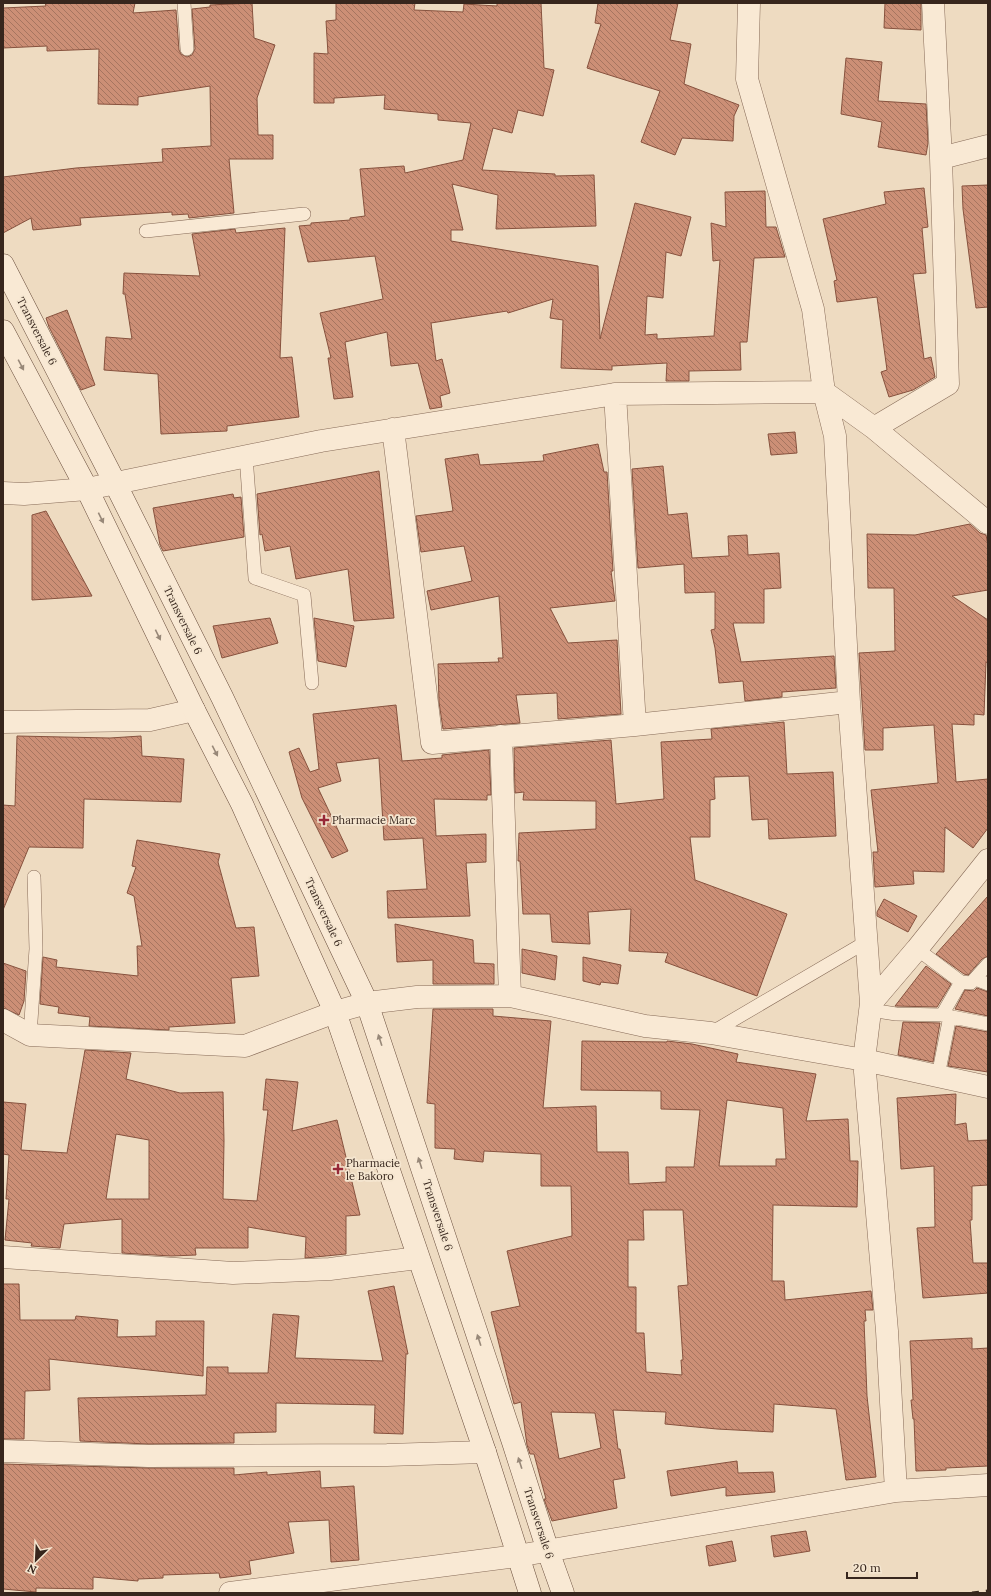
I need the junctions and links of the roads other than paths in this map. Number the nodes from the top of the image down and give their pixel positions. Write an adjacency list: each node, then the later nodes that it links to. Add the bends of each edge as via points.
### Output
1 (184, 3): 4 (lane)
2 (749, 3): 11 (street, via 747,79 813,308)
3 (933, 3): 6 (street)
4 (187, 49)
5 (988, 146): 6 (street)
6 (941, 158): 13 (street, via 948,384)
7 (304, 214): 8 (lane)
8 (146, 231)
9 (3, 265): 16 (street, Transversale 6)
10 (3, 331): 17 (street, one-way to 17)
11 (824, 392): 12 (street); 13 (street); 21 (street, via 835,436)
12 (616, 394): 14 (street); 24 (street)
13 (874, 428): 19 (street)
14 (393, 429): 15 (street); 25 (street, via 432,743)
15 (246, 456): 16 (street); 20 (lane, via 255,578 304,595)
16 (115, 483): 17 (street); 36 (street, Transversale 6, via 225,703)
17 (87, 489): 18 (street); 22 (street, one-way to 22)
18 (3, 493)
19 (988, 523)
20 (312, 683)
21 (849, 702): 24 (street); 28 (street)
22 (194, 710): 23 (street, via 150,720); 37 (street, one-way to 37, via 242,804)
23 (3, 722)
24 (635, 725): 25 (street)
25 (501, 736): 34 (street)
26 (988, 860): 29 (street)
27 (34, 877): 42 (lane, via 36,949)
28 (866, 942): 35 (street); 41 (lane)
29 (917, 949): 32 (lane); 35 (street)
30 (988, 964): 31 (lane)
31 (976, 979): 32 (lane, via 971,983); 33 (lane)
32 (961, 982): 38 (lane)
33 (988, 984)
34 (510, 996): 36 (street, via 417,997); 41 (street, via 645,1026)
35 (871, 1002): 38 (lane, via 877,1011); 43 (street)
36 (367, 1003): 37 (street); 52 (street, Transversale 6, one-way to 36)
37 (335, 1012): 42 (street, via 245,1046); 47 (street)
38 (946, 1016): 40 (lane); 44 (lane)
39 (3, 1020): 42 (street)
40 (988, 1024)
41 (711, 1033): 43 (street)
42 (30, 1035)
43 (864, 1060): 44 (street); 51 (street, via 887,1331)
44 (938, 1076): 45 (street)
45 (988, 1087)
46 (3, 1257): 47 (street, via 233,1273 330,1270)
47 (418, 1258): 49 (street)
48 (3, 1451): 49 (street, via 148,1456)
49 (485, 1452): 53 (street)
50 (988, 1485): 51 (street)
51 (896, 1491): 52 (street)
52 (548, 1551): 53 (street); 56 (street, Transversale 6)
53 (517, 1556): 54 (street); 55 (street)
54 (230, 1593)
55 (530, 1593)
56 (563, 1593)

